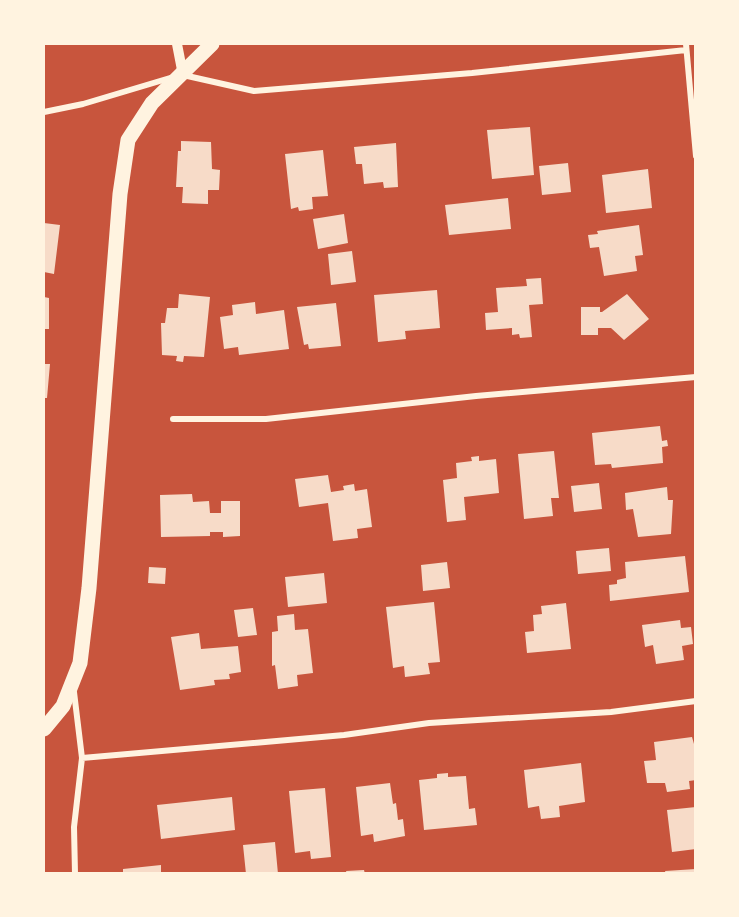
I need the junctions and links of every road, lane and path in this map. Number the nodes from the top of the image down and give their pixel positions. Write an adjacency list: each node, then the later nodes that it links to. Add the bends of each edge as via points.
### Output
1 (177, 44): 4 (street)
2 (212, 44): 4 (main road)
3 (686, 47): 4 (street, via 472,73 254,91); 6 (street)
4 (183, 75): 5 (street); 9 (main road, via 153,103 128,140 120,194 88,588 80,663)
5 (44, 112)
6 (696, 156)
7 (696, 377): 8 (street, via 266,419)
8 (173, 419)
9 (73, 685): 11 (main road, via 63,706); 12 (street)
10 (696, 701): 12 (street, via 611,712 472,720)
11 (44, 729)
12 (82, 758): 13 (street)
13 (75, 873)

